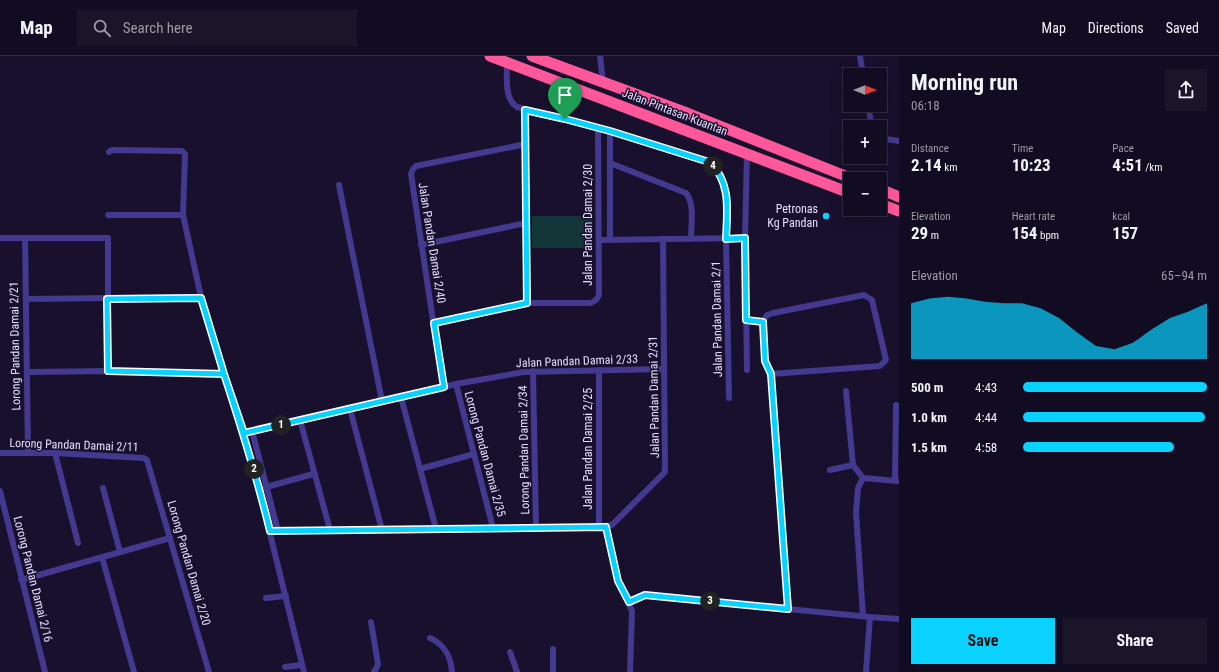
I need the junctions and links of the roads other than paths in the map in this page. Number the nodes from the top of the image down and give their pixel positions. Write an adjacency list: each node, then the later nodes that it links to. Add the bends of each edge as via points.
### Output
1 (490, 56): 5 (highway, Jalan Pintasan Kuantan)
2 (532, 56): 7 (highway, Jalan Pintasan Kuantan)
3 (600, 56): 7 (street)
4 (860, 56): 6 (street)
5 (507, 62): 8 (street, via 510,101); 15 (highway, Jalan Pintasan Kuantan)
6 (862, 68)
7 (602, 82): 17 (highway, Jalan Pintasan Kuantan)
8 (525, 110): 9 (street, Jalan Pandan Damai 2/1); 13 (street)
9 (598, 128): 10 (street, Jalan Pandan Damai 2/1); 33 (street, Jalan Pandan Damai 2/30)
10 (610, 131): 16 (street); 32 (street, Jalan Pandan Damai 2/1, via 709,162 726,188)
11 (887, 139): 12 (street)
12 (899, 141)
13 (526, 144): 26 (street); 35 (street, Jalan Pandan Damai 2/40, via 416,166 411,174)
14 (108, 152): 25 (street, via 184,152)
15 (746, 153): 19 (highway, Jalan Pintasan Kuantan); 29 (street)
16 (610, 163): 31 (street, via 686,193 691,204); 34 (street)
17 (843, 176)
18 (339, 185): 56 (street)
19 (843, 190)
20 (887, 192): 21 (highway)
21 (899, 197)
22 (887, 207): 23 (highway)
23 (899, 211)
24 (108, 215): 25 (street)
25 (184, 215): 36 (street)
26 (526, 223): 35 (street); 39 (street)
27 (0, 238): 28 (street)
28 (25, 238): 37 (street, via 108,238); 38 (street, Lorong Pandan Damai 2/21)
29 (745, 238): 32 (street); 40 (street)
30 (663, 239): 31 (street); 34 (street); 43 (street, Jalan Pandan Damai 2/31)
31 (691, 239): 32 (street)
32 (726, 239): 55 (street, Jalan Pandan Damai 2/1)
33 (599, 240): 34 (street); 39 (street, Jalan Pandan Damai 2/30, via 599,295 596,300 591,303)
34 (610, 240)
35 (420, 246): 42 (street, Jalan Pandan Damai 2/40)
36 (201, 298): 37 (street); 49 (street)
37 (107, 299): 38 (street); 46 (street)
38 (26, 300): 48 (street, Lorong Pandan Damai 2/21)
39 (527, 303): 42 (street, Jalan Pandan Damai 2/30)
40 (746, 320): 41 (street); 45 (street)
41 (763, 322): 50 (street, via 765,361); 50 (street, via 767,315 773,313 864,295 872,300 886,360 880,366)
42 (434, 323): 52 (street, Jalan Pandan Damai 2/40)
43 (664, 369): 44 (street, Jalan Pandan Damai 2/33); 77 (street, Jalan Pandan Damai 2/31, via 665,472 612,525)
44 (599, 370): 47 (street, Jalan Pandan Damai 2/33); 77 (street, Jalan Pandan Damai 2/25)
45 (747, 370)
46 (108, 371): 48 (street); 49 (street)
47 (533, 371): 51 (street, Jalan Pandan Damai 2/33); 79 (street, Lorong Pandan Damai 2/34)
48 (27, 372): 63 (street, Lorong Pandan Damai 2/21)
49 (224, 374): 61 (street)
50 (771, 374): 93 (street)
51 (456, 384): 52 (street, Jalan Pandan Damai 2/33); 65 (street, Lorong Pandan Damai 2/35)
52 (444, 387): 54 (street, Jalan Pandan Damai 2/33)
53 (846, 391): 67 (street)
54 (400, 397): 56 (street, Jalan Pandan Damai 2/33); 68 (street)
55 (729, 398)
56 (382, 402): 58 (street, Jalan Pandan Damai 2/33)
57 (896, 405): 72 (street)
58 (350, 409): 59 (street, Jalan Pandan Damai 2/33); 82 (street)
59 (300, 420): 60 (street, Jalan Pandan Damai 2/33); 70 (street)
60 (252, 431): 61 (street, Jalan Pandan Damai 2/33); 73 (street)
61 (244, 433): 75 (street)
62 (0, 453): 63 (street, Lorong Pandan Damai 2/11)
63 (28, 453): 64 (street, Lorong Pandan Damai 2/11)
64 (55, 453): 66 (street, Lorong Pandan Damai 2/11); 86 (street)
65 (474, 454): 68 (street); 78 (street, Lorong Pandan Damai 2/35)
66 (147, 460): 85 (street, Lorong Pandan Damai 2/20)
67 (853, 465): 69 (street); 71 (street)
68 (420, 469): 80 (street)
69 (830, 470)
70 (313, 474): 73 (street); 81 (street)
71 (863, 478): 72 (street); 94 (street, via 858,488 856,512)
72 (897, 481)
73 (267, 487): 75 (street); 84 (street)
74 (103, 488): 87 (street)
75 (260, 489): 83 (street)
76 (0, 491): 89 (street, Lorong Pandan Damai 2/16)
77 (602, 527): 79 (street); 92 (street, Jalan Pandan Damai 2/25, via 618,581)
78 (493, 528): 79 (street); 80 (street)
79 (536, 528)
80 (436, 529): 82 (street)
81 (330, 530): 82 (street); 84 (street)
82 (382, 530)
83 (270, 531): 84 (street); 90 (street)
84 (278, 531)
85 (170, 538): 87 (street); 104 (street, Lorong Pandan Damai 2/20)
86 (78, 543)
87 (120, 552): 88 (street)
88 (102, 557): 89 (street); 103 (street)
89 (22, 580): 102 (street, Lorong Pandan Damai 2/16)
90 (286, 596): 91 (street); 100 (street)
91 (266, 598)
92 (629, 602): 93 (street, via 645,595); 110 (street, Jalan Pandan Damai 2/25, via 632,611)
93 (788, 609): 94 (street)
94 (866, 617): 95 (street); 111 (street)
95 (899, 619)
96 (371, 622): 106 (street, via 378,664)
97 (430, 638): 107 (street, via 444,648)
98 (553, 648): 109 (street)
99 (510, 652): 108 (street)
100 (302, 665): 101 (street); 105 (street)
101 (285, 667)
102 (44, 672)
103 (134, 672)
104 (209, 672)
105 (304, 672)
106 (374, 672)
107 (452, 672)
108 (517, 672)
109 (553, 672)
110 (630, 672)
111 (866, 672)

